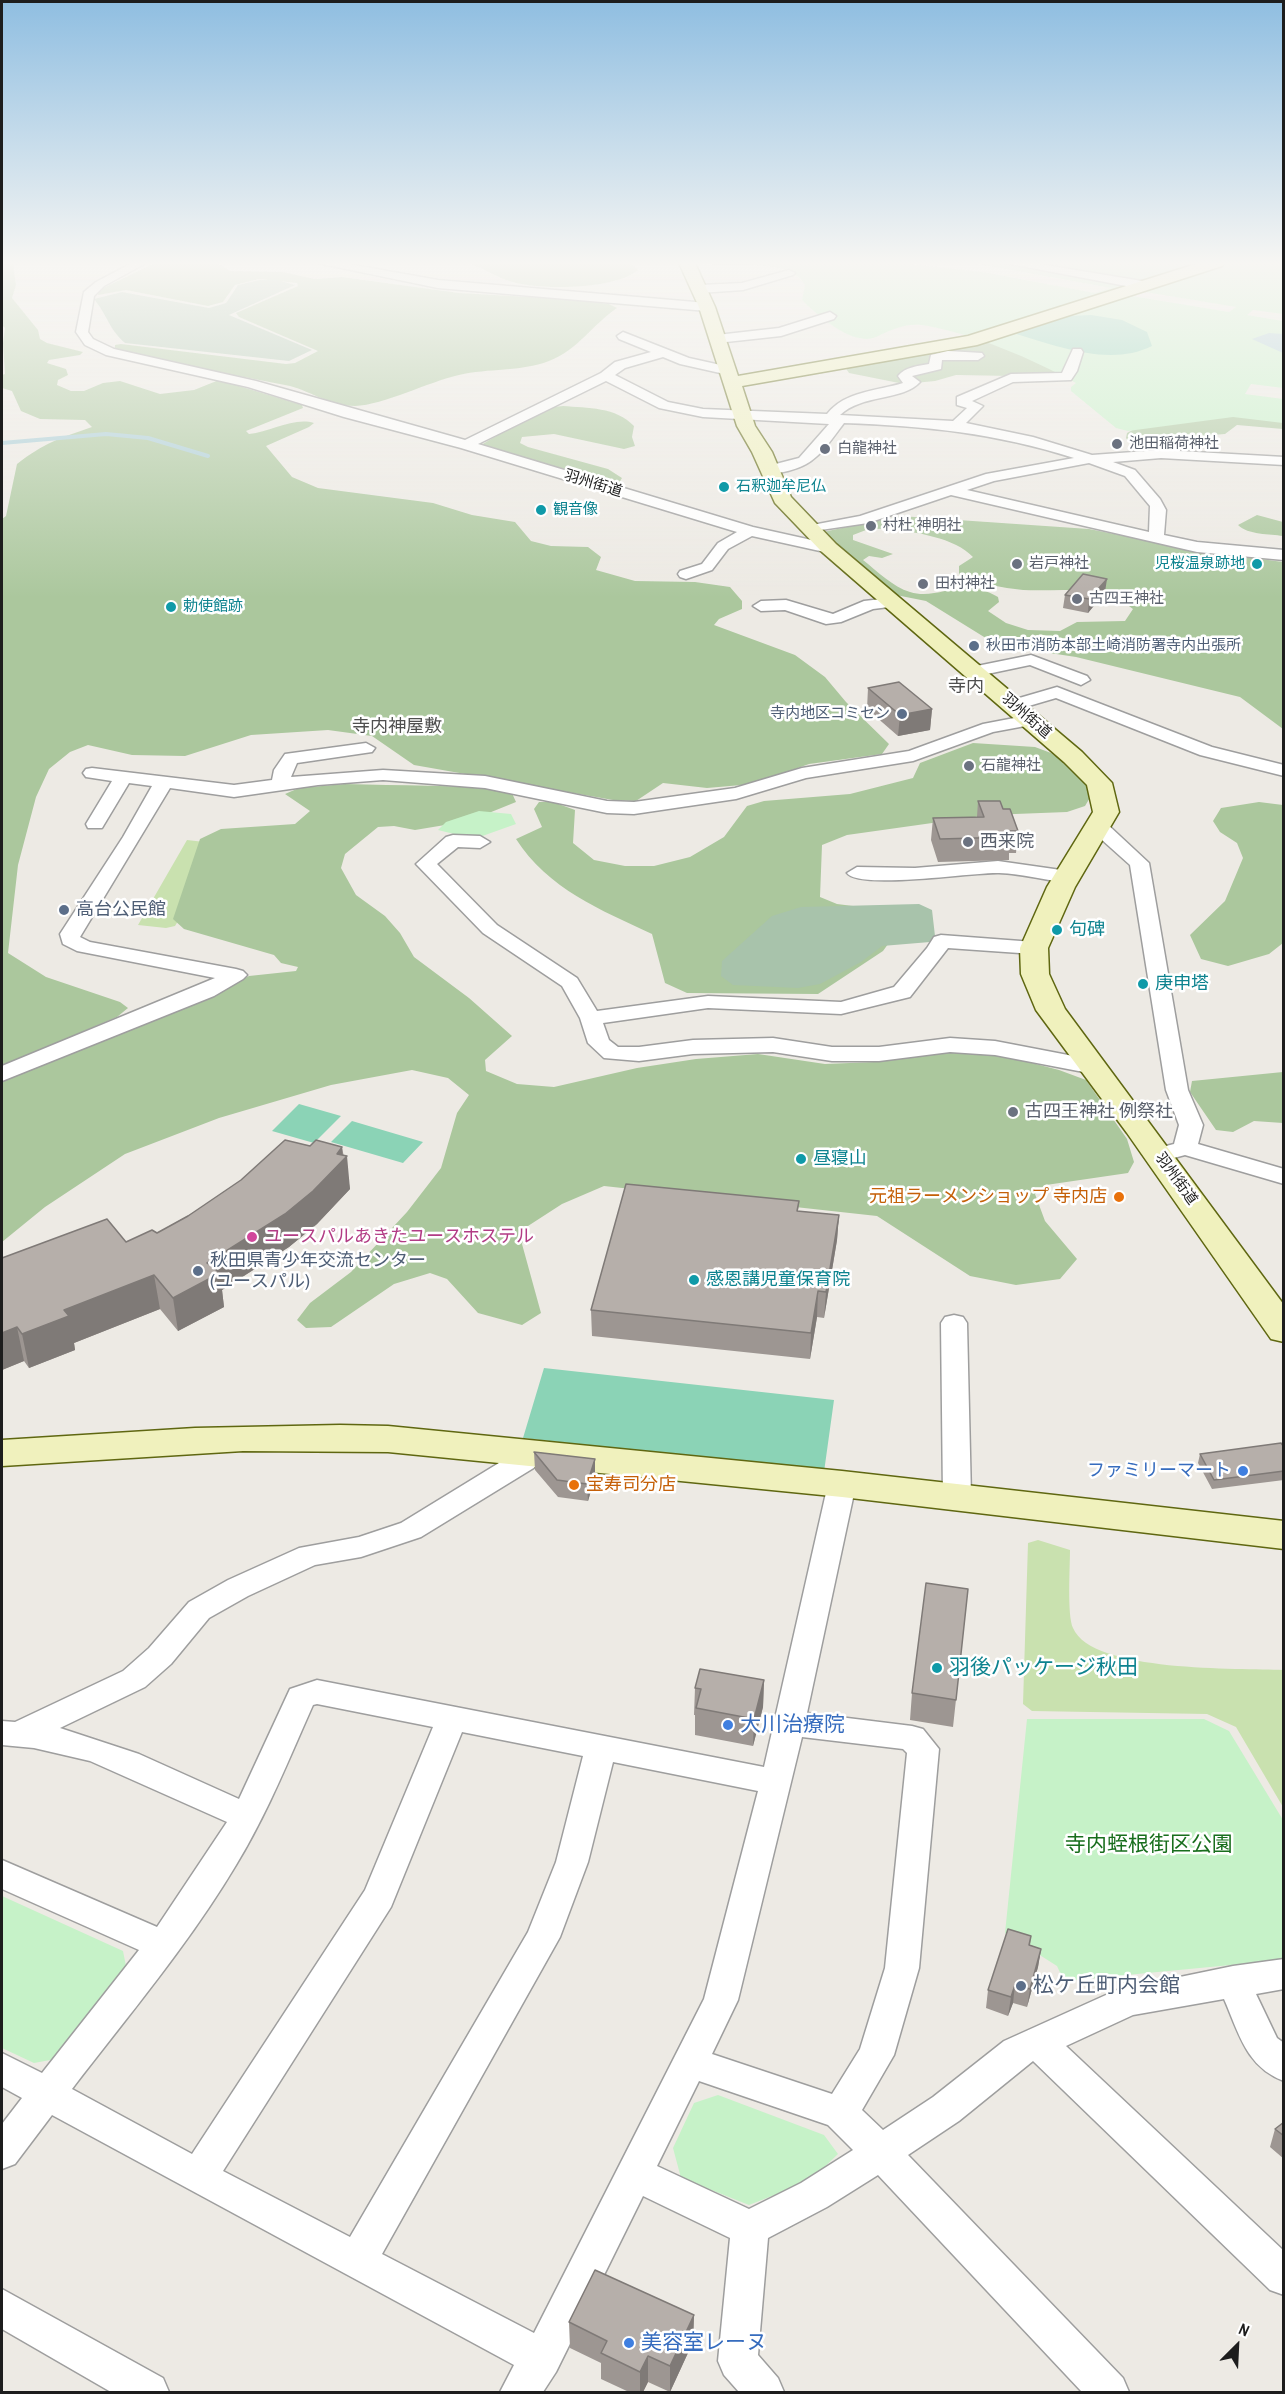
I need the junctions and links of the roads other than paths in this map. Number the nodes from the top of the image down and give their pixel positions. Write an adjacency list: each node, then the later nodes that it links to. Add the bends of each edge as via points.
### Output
1 (209, 375): 11 (street, 羽州街道)
2 (727, 375): 7 (street)
3 (740, 375): 7 (street)
4 (904, 375): 9 (street, via 913,382 908,387 881,390 844,404 833,412)
5 (1068, 375): 10 (street, via 1011,378 962,400 976,406)
6 (606, 376): 8 (street, via 664,405 703,413); 11 (street)
7 (731, 376): 8 (street)
8 (742, 414): 9 (street); 14 (street)
9 (834, 420): 10 (street); 14 (street, via 805,463 792,469)
10 (957, 425): 12 (street, via 1026,438)
11 (466, 445): 17 (street, 羽州街道)
12 (1089, 459): 13 (street, via 1161,454); 15 (street, via 1012,472); 18 (street, via 1130,473 1136,485 1151,496 1160,510)
13 (1284, 461)
14 (769, 470): 16 (street, via 782,499)
15 (952, 491): 16 (street, via 863,520); 18 (street)
16 (812, 529): 19 (street)
17 (750, 531): 19 (street, 羽州街道); 21 (street, via 723,546 707,567)
18 (1156, 539): 20 (street, via 1213,550)
19 (829, 548): 22 (street, 羽州街道)
20 (1284, 555)
21 (686, 574)
22 (891, 603): 23 (street, via 870,604 835,619 786,606); 24 (street, 羽州街道)
23 (761, 606)
24 (973, 672): 25 (street, via 1031,660 1081,680); 26 (street, 羽州街道)
25 (1057, 692): 26 (street); 28 (street, via 1206,751)
26 (1022, 713): 32 (street, via 913,756 802,773 736,793 634,808 607,807 485,782 439,778 383,775); 34 (street, 羽州街道, via 1099,783 1106,812)
27 (366, 748): 32 (street, via 291,758)
28 (1284, 771)
29 (92, 773): 30 (street)
30 (124, 777): 31 (street); 33 (street)
31 (164, 782): 32 (street, via 234,791); 41 (street, via 70,934 70,940 84,947 236,975 206,991)
32 (281, 783)
33 (95, 825)
34 (1099, 827): 37 (street, 羽州街道); 42 (street, via 1139,863 1177,1090 1191,1125)
35 (480, 842): 39 (street, via 453,841 426,864 490,929 570,982)
36 (857, 873): 37 (street, via 915,874 998,867)
37 (1068, 877): 38 (street, 羽州街道)
38 (1034, 948): 39 (street, via 941,941 938,950 902,992 841,1008 708,1002); 40 (street, 羽州街道, via 1035,974 1051,1010)
39 (591, 1018): 40 (street, via 599,1043 612,1053 772,1045 832,1054 879,1054 950,1045 995,1048)
40 (1094, 1067): 42 (street, 羽州街道)
41 (2, 1074)
42 (1172, 1151): 43 (street); 45 (street, 羽州街道)
43 (1284, 1177)
44 (954, 1323): 49 (street)
45 (1284, 1331)
46 (2, 1453): 47 (street, via 196,1438 319,1436)
47 (535, 1454): 48 (street); 53 (street, via 411,1530 361,1547 309,1555 238,1587 199,1610 160,1656 134,1679)
48 (842, 1484): 49 (street); 52 (street)
49 (957, 1497): 50 (street)
50 (1284, 1534)
51 (452, 1718): 54 (street); 56 (street, via 318,1692 301,1697); 70 (street, via 379,1897)
52 (788, 1723): 55 (street); 66 (street, via 912,1738 923,1749 902,1968 876,2055)
53 (10, 1733): 56 (street, via 100,1751)
54 (601, 1746): 55 (street); 72 (street, via 572,1862 543,1937)
55 (776, 1782): 62 (street, via 721,2000)
56 (248, 1817): 58 (street)
57 (2, 1874): 58 (street)
58 (163, 1944): 65 (street)
59 (1284, 1974): 60 (street)
60 (1233, 1982): 61 (street, via 1129,2001); 63 (street, via 1264,2049)
61 (1038, 2043): 68 (street, via 1017,2052 946,2109); 73 (street)
62 (690, 2062): 66 (street); 69 (street)
63 (1284, 2065)
64 (2, 2069): 65 (street)
65 (49, 2093): 67 (street); 70 (street)
66 (840, 2113): 68 (street)
67 (2, 2152)
68 (881, 2152): 71 (street, via 814,2195); 79 (street)
69 (636, 2174): 71 (street); 75 (street)
70 (198, 2177): 72 (street)
71 (750, 2228): 78 (street, via 738,2361)
72 (358, 2260): 75 (street)
73 (1284, 2277)
74 (2, 2308): 76 (street)
75 (542, 2358): 77 (street)
76 (148, 2392)
77 (520, 2392)
78 (764, 2392)
79 (1109, 2392)

